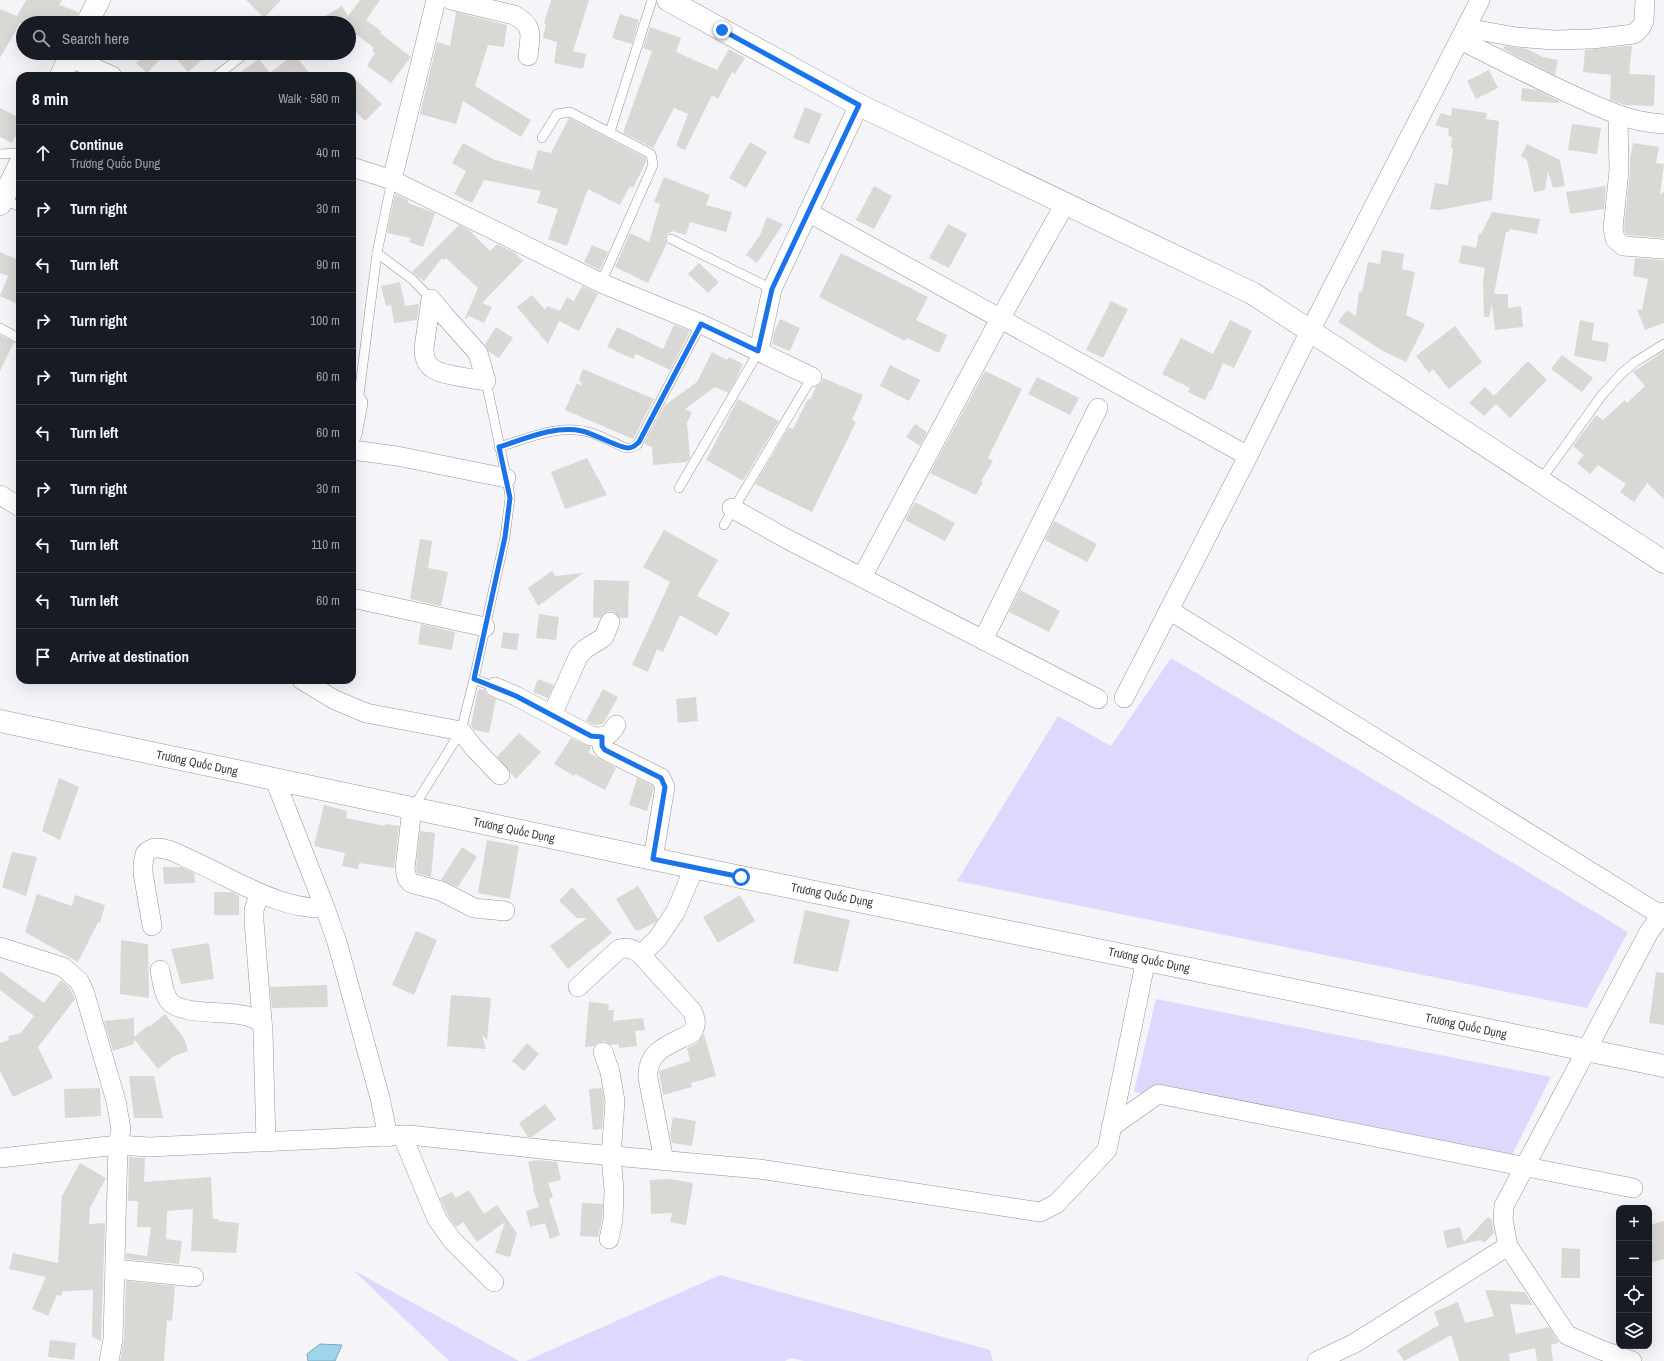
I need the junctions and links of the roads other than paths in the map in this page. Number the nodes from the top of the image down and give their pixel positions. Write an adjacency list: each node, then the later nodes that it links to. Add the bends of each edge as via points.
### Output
1 (99, 0): 8 (street)
2 (436, 0): 24 (street)
3 (451, 0): 10 (street, via 514,15 523,20 529,30)
4 (652, 0): 18 (lane)
5 (668, 0): 15 (street)
6 (1480, 0): 9 (street)
7 (1645, 0): 9 (street, via 1644,21 1634,34 1567,41)
8 (91, 16)
9 (1464, 34): 16 (street, via 1528,75); 37 (street)
10 (528, 56)
11 (237, 60): 14 (lane)
12 (67, 62): 13 (street)
13 (99, 72)
14 (221, 72)
15 (859, 105): 26 (street); 27 (street)
16 (1618, 116): 17 (street); 29 (street, via 1619,171 1614,235 1623,246)
17 (1664, 124)
18 (610, 132): 19 (lane, via 570,112 557,114); 31 (lane, via 651,154 653,165)
19 (542, 138)
20 (16, 153): 21 (lane)
21 (0, 154)
22 (356, 168): 24 (street)
23 (16, 177): 25 (street)
24 (392, 180): 30 (lane); 31 (street)
25 (8, 203)
26 (1065, 204): 34 (street); 37 (street, via 1252,293)
27 (808, 212): 32 (street); 34 (street)
28 (671, 239): 32 (lane)
29 (1664, 249)
30 (377, 253): 33 (lane, via 413,280); 43 (lane)
31 (600, 283): 35 (street)
32 (772, 289): 40 (street)
33 (431, 299): 42 (street, via 478,353); 42 (street, via 424,348 427,362 437,371)
34 (1000, 319): 48 (street); 56 (street)
35 (701, 324): 40 (street); 46 (lane, via 637,444 626,448 592,433 563,430 546,432)
36 (0, 328): 38 (lane)
37 (1310, 331): 48 (street); 50 (street)
38 (16, 337)
39 (1664, 344): 50 (lane, via 1635,362 1602,395)
40 (758, 351): 41 (street); 51 (lane)
41 (812, 377): 54 (lane)
42 (486, 381): 46 (lane)
43 (358, 403): 45 (street)
44 (1098, 408): 61 (street)
45 (356, 414)
46 (499, 447): 49 (lane)
47 (356, 451): 49 (street, via 397,456)
48 (1248, 456): 58 (street)
49 (506, 478): 60 (lane, via 510,498 505,537)
50 (1540, 481): 55 (street)
51 (679, 488)
52 (0, 495): 53 (street)
53 (16, 505)
54 (728, 516): 56 (street)
55 (1664, 562)
56 (862, 577): 61 (street)
57 (356, 599): 60 (street)
58 (1169, 610): 65 (street); 78 (street)
59 (610, 622): 67 (street, via 604,638 580,654)
60 (485, 627): 62 (lane)
61 (983, 640): 66 (street)
62 (474, 679): 64 (lane); 69 (lane)
63 (309, 684): 69 (street, via 335,700 366,714)
64 (495, 687): 67 (street)
65 (1124, 698)
66 (1098, 699)
67 (552, 715): 73 (street, via 591,736 609,731 602,746 605,750 664,781)
68 (0, 721): 71 (street, Trương Quốc Dụng)
69 (461, 731): 70 (street); 72 (lane)
70 (500, 775)
71 (275, 780): 72 (street, Trương Quốc Dụng); 76 (street)
72 (412, 808): 73 (street, Trương Quốc Dụng); 77 (street, via 405,868 411,883 441,891 474,908)
73 (653, 859): 74 (street, Trương Quốc Dụng)
74 (694, 868): 81 (street, via 676,911 658,938); 82 (street, Trương Quốc Dụng)
75 (259, 894): 76 (street, via 298,907); 79 (street, via 172,851 160,847 153,848 145,854 143,864); 85 (street, via 254,910 254,921)
76 (325, 908): 90 (street, via 356,1007 380,1098)
77 (505, 912)
78 (1662, 918): 86 (street, via 1649,932)
79 (152, 926)
80 (0, 947): 92 (street, via 63,967 79,981 116,1100 121,1129)
81 (641, 955): 84 (street, via 632,948 620,949); 95 (street, via 688,1006 695,1018 692,1033 656,1053 649,1065 648,1078)
82 (1146, 959): 86 (street, Trương Quốc Dụng); 89 (street)
83 (160, 970): 85 (street, via 166,996 175,1006 189,1010 243,1015)
84 (578, 987)
85 (262, 1022): 91 (street)
86 (1586, 1051): 88 (street, Trương Quốc Dụng); 96 (street)
87 (603, 1052): 93 (street, via 611,1076 614,1101)
88 (1664, 1066)
89 (1112, 1127): 95 (street, via 1107,1150 1056,1204 1040,1212 759,1169); 96 (street, via 1158,1094)
90 (395, 1136): 91 (street); 93 (street); 102 (street, via 437,1219 452,1240)
91 (266, 1142): 92 (street, via 149,1147)
92 (118, 1145): 94 (street); 100 (street)
93 (611, 1156): 95 (street); 98 (street, via 613,1220)
94 (0, 1158)
95 (664, 1161)
96 (1524, 1168): 97 (street); 99 (street, via 1504,1206 1503,1220)
97 (1633, 1188)
98 (608, 1239)
99 (1508, 1246): 104 (street, via 1355,1343); 105 (street, via 1567,1335)
100 (115, 1269): 101 (street); 103 (street, via 113,1339)
101 (194, 1277)
102 (494, 1282)
103 (109, 1361)
104 (1317, 1361)
105 (1632, 1361)

